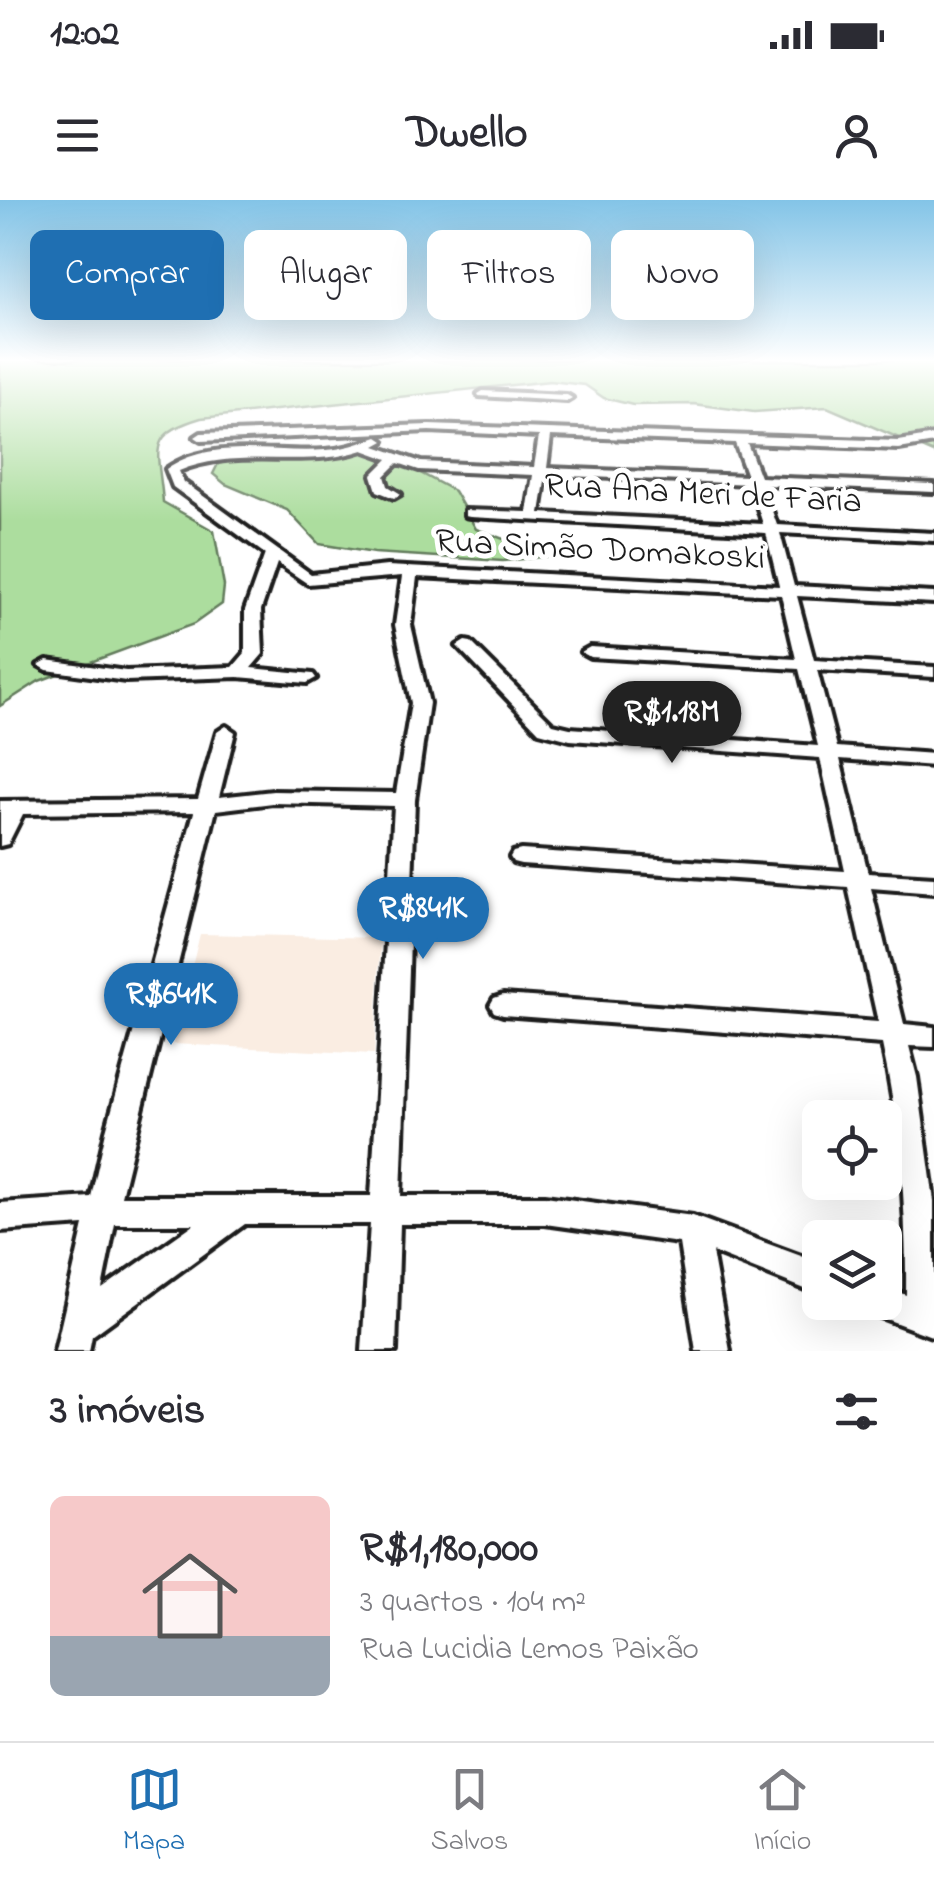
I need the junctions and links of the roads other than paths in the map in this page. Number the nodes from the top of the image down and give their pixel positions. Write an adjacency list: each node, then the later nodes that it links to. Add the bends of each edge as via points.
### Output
1 (493, 414): 4 (street)
2 (528, 414): 5 (street)
3 (404, 428): 4 (street); 7 (street); 11 (street)
4 (489, 429): 5 (street)
5 (524, 430): 6 (street)
6 (546, 431): 9 (street); 14 (street)
7 (308, 432): 8 (street); 12 (street)
8 (201, 437)
9 (740, 438): 10 (street, via 899,445); 15 (street)
10 (934, 439)
11 (366, 447): 12 (street); 13 (street)
12 (298, 454): 22 (street, Rua Simão Domakoski, via 210,457 172,469 178,484)
13 (396, 458): 14 (street, via 419,466); 17 (street, via 378,475 382,488)
14 (538, 471): 15 (street); 19 (street)
15 (757, 480): 16 (street); 20 (street)
16 (934, 488)
17 (394, 494)
18 (470, 513): 19 (street, Rua Ana Meri de Faria)
19 (533, 516): 20 (street, Rua Ana Meri de Faria)
20 (772, 529): 21 (street, Rua Ana Meri de Faria); 24 (street)
21 (934, 537)
22 (274, 552): 23 (street, Rua Simão Domakoski, via 308,579); 30 (street, via 253,610 254,654)
23 (410, 572): 24 (street, Rua Simão Domakoski); 36 (street, via 404,626 420,703)
24 (787, 591): 25 (street, Rua Simão Domakoski); 29 (street)
25 (934, 598)
26 (465, 646): 34 (street, via 546,728)
27 (590, 652): 29 (street)
28 (46, 665): 30 (street, via 126,676)
29 (806, 665): 31 (street); 34 (street)
30 (238, 672): 32 (street)
31 (934, 672)
32 (307, 678)
33 (226, 732): 37 (street)
34 (829, 752): 35 (street); 41 (street)
35 (934, 760)
36 (405, 800): 37 (street, via 273,797); 48 (street)
37 (206, 805): 38 (street); 46 (street)
38 (8, 808): 39 (street)
39 (0, 839)
40 (522, 856): 41 (street)
41 (859, 880): 42 (street); 44 (street)
42 (934, 885)
43 (503, 1005): 44 (street)
44 (894, 1034): 45 (street); 53 (street, via 922,1226)
45 (934, 1038)
46 (104, 1210): 47 (street); 49 (street); 54 (street)
47 (238, 1211): 48 (street); 54 (street)
48 (388, 1212): 50 (street, via 545,1210); 55 (street)
49 (0, 1217)
50 (693, 1230): 51 (street); 56 (street)
51 (802, 1271)
52 (902, 1310): 53 (street)
53 (928, 1320)
54 (76, 1338)
55 (378, 1351)
56 (713, 1351)

